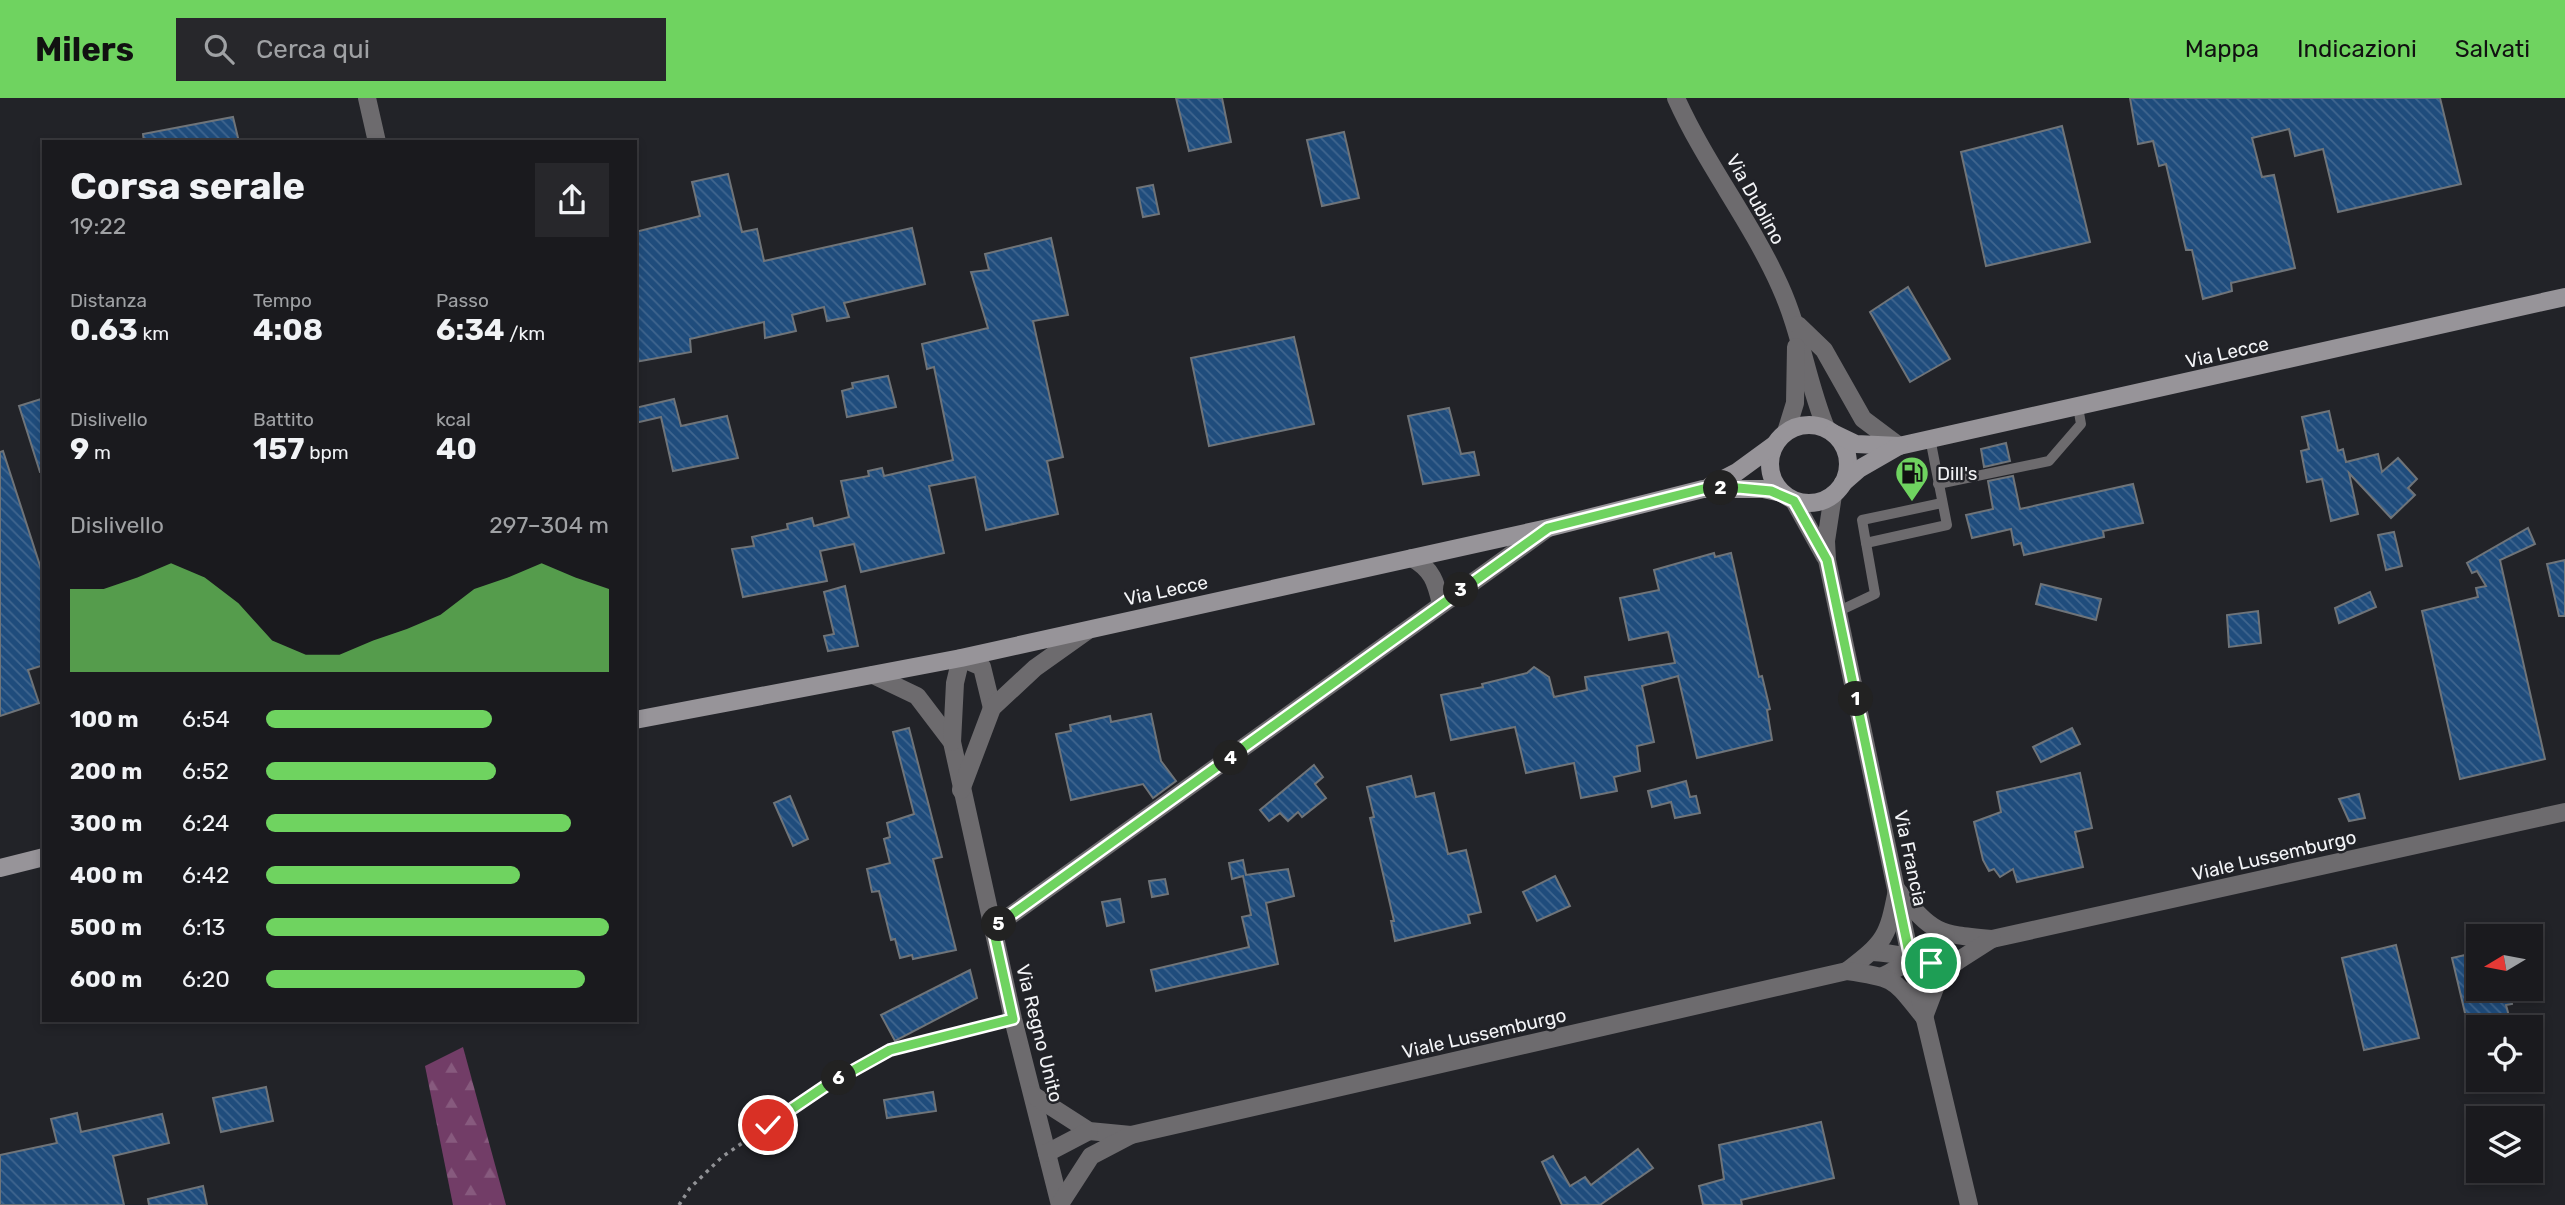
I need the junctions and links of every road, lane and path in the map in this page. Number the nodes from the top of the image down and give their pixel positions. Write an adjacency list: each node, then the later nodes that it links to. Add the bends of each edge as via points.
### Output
1 (367, 98): 3 (street)
2 (1675, 98): 5 (street, Via Dublino, via 1780,284)
3 (377, 140)
4 (2565, 298): 6 (main road, Via Lecce)
5 (1795, 322): 7 (street, Via Dublino, via 1815,402); 8 (street, Via Dublino, via 1796,403); 10 (street, Via Dublino, via 1824,350 1863,419)
6 (2078, 407): 9 (main road, Via Lecce); 11 (lane, via 2081,424 2049,461)
7 (1830, 431): 8 (main road, via 1805,425); 10 (main road, Via Lecce, via 1856,444); 13 (main road, via 1847,456)
8 (1780, 438): 12 (main road, Via Lecce, via 1737,472); 14 (main road, via 1770,470)
9 (1930, 438): 10 (main road, Via Lecce); 11 (lane)
10 (1899, 446): 13 (main road, Via Lecce, via 1867,464)
11 (1938, 484): 15 (lane)
12 (1703, 489): 14 (main road, Via Lecce, via 1763,489); 16 (main road, Via Lecce)
13 (1838, 489): 14 (main road, via 1814,503); 19 (street, via 1826,541)
14 (1788, 497): 19 (street)
15 (1942, 503): 17 (lane, via 1862,520); 17 (lane, via 1947,525)
16 (1548, 528): 18 (main road, Via Lecce); 20 (street)
17 (1866, 543): 21 (lane, via 1875,594)
18 (1412, 558): 20 (street, via 1426,566 1436,580); 22 (main road, Via Lecce)
19 (1827, 560): 21 (street, Via Francia)
20 (1441, 604): 33 (street)
21 (1837, 612): 32 (street, Via Francia)
22 (1090, 629): 23 (main road, Via Lecce); 25 (street, via 1035,668)
23 (961, 657): 24 (main road, Via Lecce); 25 (street, via 982,667); 27 (street)
24 (873, 675): 26 (main road, Via Lecce); 27 (street, via 917,696)
25 (992, 708): 28 (street)
26 (637, 720)
27 (952, 742): 28 (street, Via Regno Unito)
28 (961, 790): 33 (street, Via Regno Unito)
29 (2565, 812): 35 (street, Viale Lussemburgo)
30 (42, 858): 31 (main road)
31 (0, 868)
32 (1897, 890): 34 (street, via 1929,925); 36 (street, via 1889,932); 37 (street, Via Francia)
33 (993, 928): 42 (street, Via Regno Unito)
34 (1946, 935): 35 (street); 37 (street)
35 (1992, 939): 38 (street)
36 (1872, 952): 37 (street); 39 (street)
37 (1910, 957): 38 (street, via 1931,963); 40 (street); 41 (street, Via Francia)
38 (1956, 962): 41 (street, via 1938,980)
39 (1847, 971): 40 (street); 45 (street, Viale Lussemburgo)
40 (1884, 976): 41 (street, via 1895,982)
41 (1924, 1017): 50 (street, Via Francia)
42 (1013, 1019): 43 (street, Via Regno Unito); 49 (path, via 890,1050 827,1085 722,1157)
43 (1033, 1095): 44 (street); 46 (street, Via Regno Unito)
44 (1088, 1131): 45 (street); 46 (street)
45 (1131, 1135): 47 (street)
46 (1047, 1153): 47 (street); 48 (street, Via Regno Unito)
47 (1091, 1156): 48 (street)
48 (1060, 1204)
49 (679, 1205)
50 (1969, 1205)

